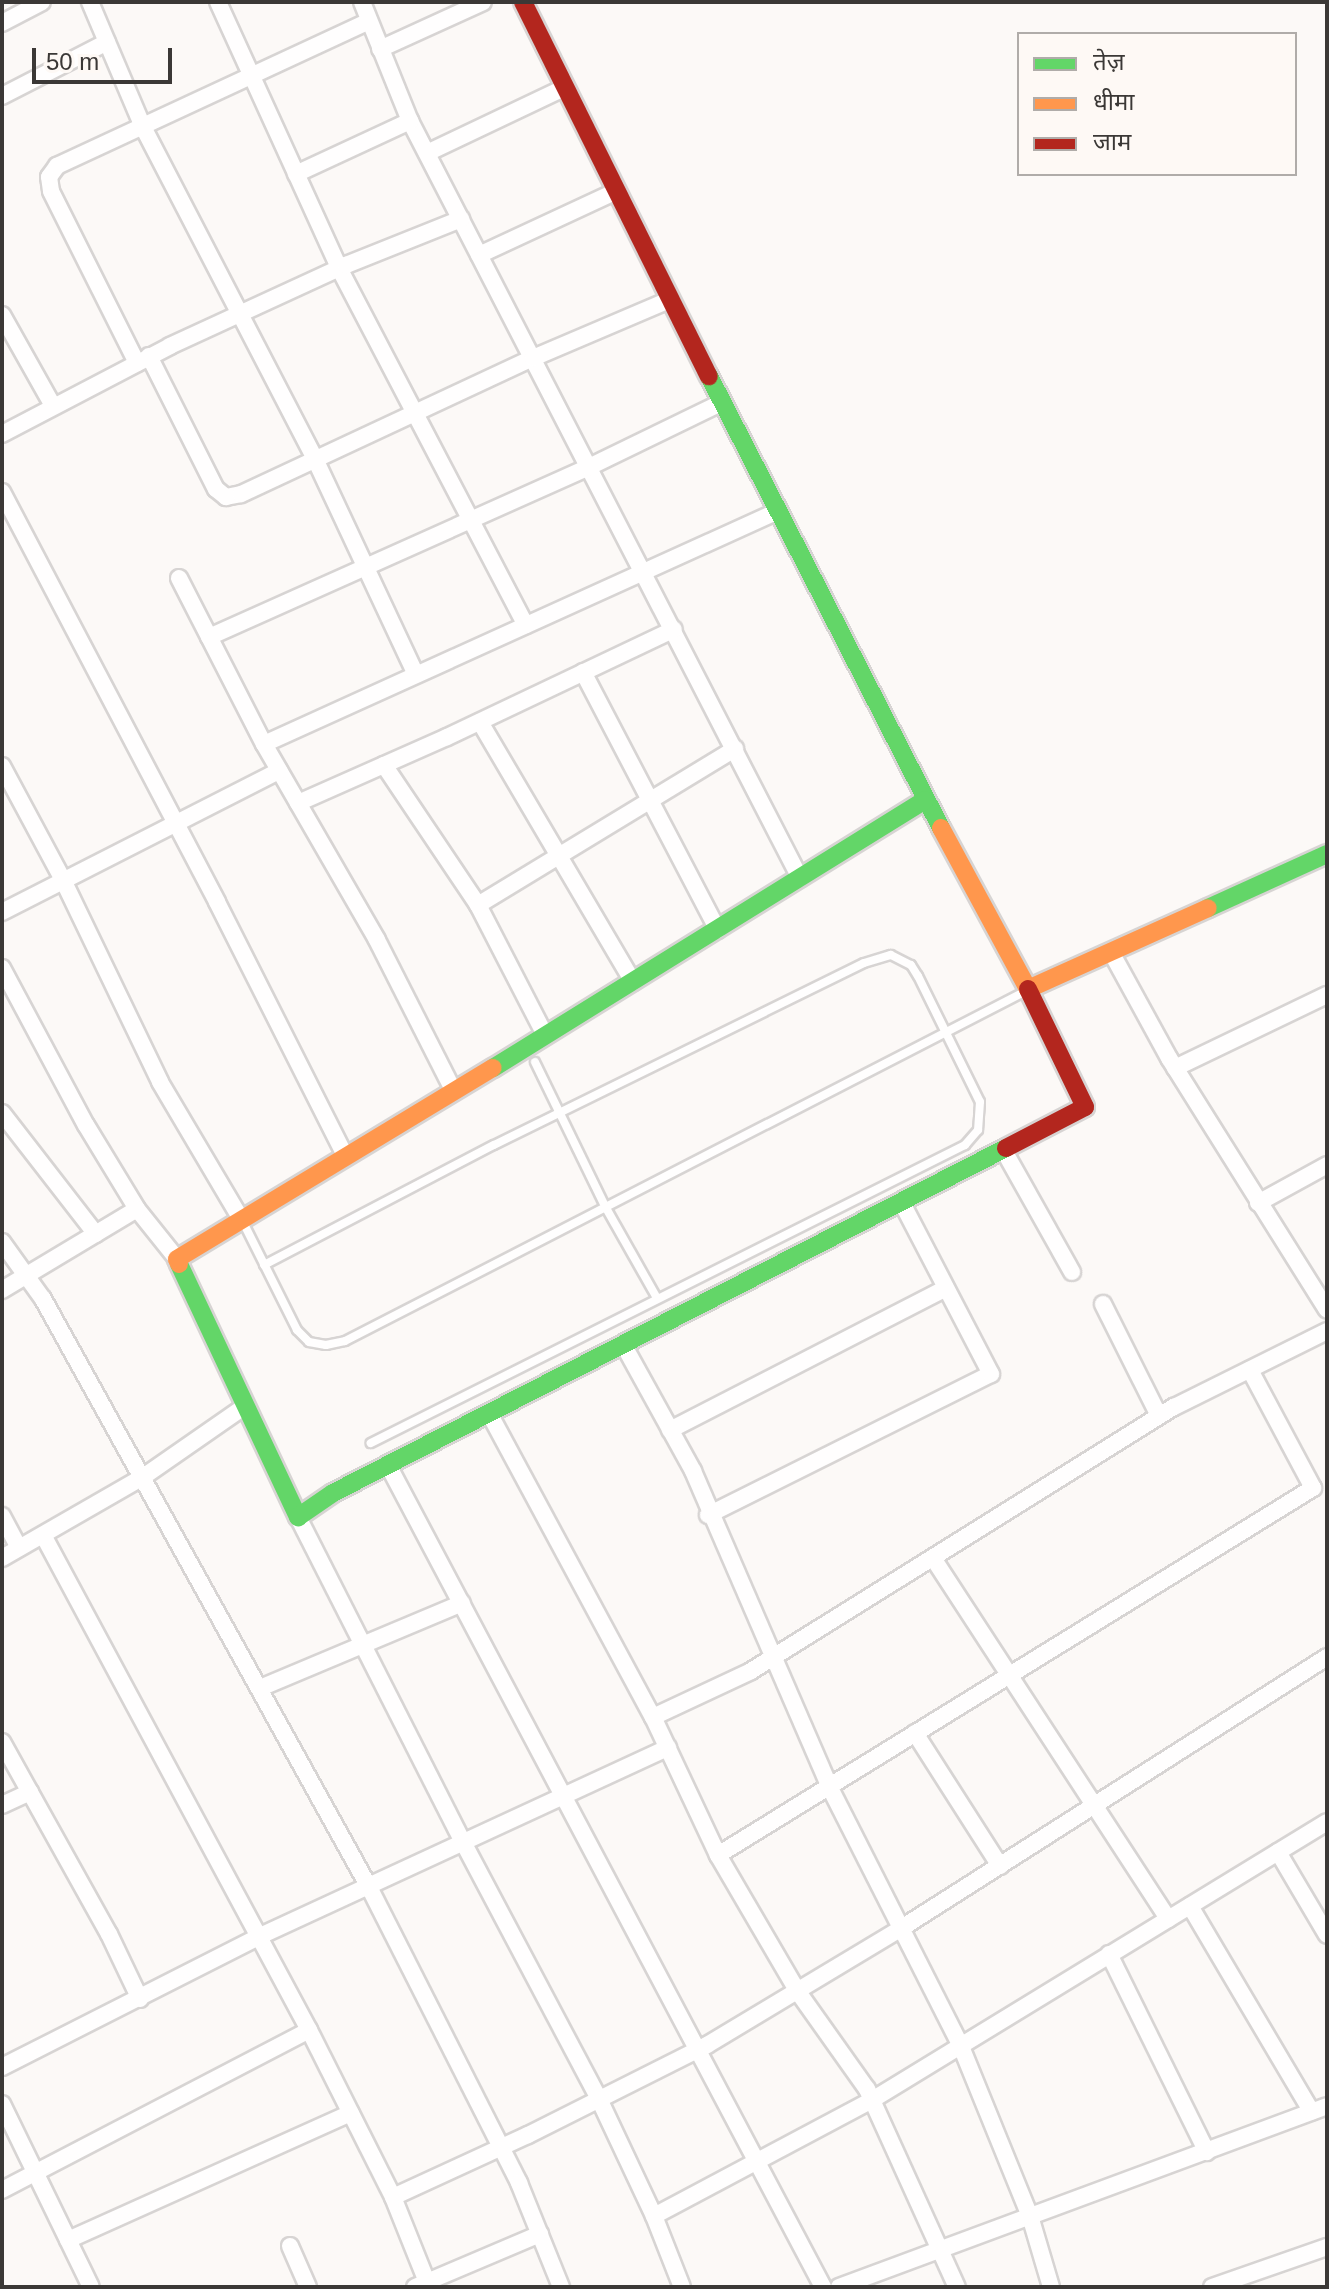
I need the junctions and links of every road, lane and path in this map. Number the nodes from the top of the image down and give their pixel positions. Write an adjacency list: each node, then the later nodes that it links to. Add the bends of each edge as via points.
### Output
1 (42, 2): 8 (street)
2 (90, 2): 9 (street)
3 (218, 2): 11 (street)
4 (362, 2): 7 (street)
5 (483, 2): 10 (street)
6 (523, 2): 12 (street)
7 (369, 21): 10 (street); 11 (street)
8 (2, 23)
9 (107, 42): 13 (street); 15 (street)
10 (380, 49): 14 (street)
11 (251, 77): 15 (street); 17 (street)
12 (564, 88): 16 (street); 18 (street)
13 (2, 96)
14 (410, 121): 16 (street); 17 (street)
15 (143, 127): 23 (street); 26 (street, via 57,166 49,177 51,191)
16 (427, 153): 19 (street)
17 (296, 174): 21 (street)
18 (615, 192): 20 (street); 22 (street)
19 (461, 219): 20 (street); 21 (street)
20 (479, 255): 25 (street)
21 (339, 268): 23 (street); 29 (street)
22 (669, 300): 25 (street); 27 (street)
23 (241, 314): 26 (street); 31 (street)
24 (2, 315): 28 (street)
25 (533, 358): 29 (street); 32 (street)
26 (143, 360): 28 (street); 31 (street, via 216,489 226,497)
27 (721, 403): 32 (street); 34 (street)
28 (53, 406): 30 (street)
29 (416, 412): 31 (street); 35 (street)
30 (2, 434)
31 (315, 459): 36 (street)
32 (589, 467): 35 (street); 37 (street)
33 (2, 492): 53 (street)
34 (776, 512): 37 (street); 51 (street)
35 (469, 520): 36 (street); 39 (street)
36 (366, 566): 41 (street); 43 (street)
37 (644, 571): 39 (street); 40 (street)
38 (179, 578): 41 (street)
39 (526, 625): 43 (street)
40 (674, 629): 42 (street); 46 (street)
41 (209, 637): 45 (street)
42 (583, 672): 44 (street); 50 (street)
43 (416, 675): 45 (street)
44 (480, 722): 47 (street); 55 (street)
45 (264, 744): 49 (street)
46 (735, 749): 50 (street); 56 (street)
47 (384, 765): 52 (street); 58 (street)
48 (2, 766): 57 (street)
49 (279, 771): 52 (street); 53 (street)
50 (652, 799): 55 (street); 60 (street)
51 (925, 800): 56 (street); 64 (street)
52 (298, 803): 70 (street, via 377,940)
53 (174, 822): 57 (street); 74 (street)
54 (1327, 854): 61 (street)
55 (557, 857): 58 (street); 63 (street)
56 (800, 878): 60 (street)
57 (63, 880): 59 (street); 80 (street, via 160,1082)
58 (478, 905): 67 (street)
59 (2, 912)
60 (718, 930): 63 (street)
61 (1111, 952): 64 (street); 69 (street)
62 (2, 968): 79 (street)
63 (633, 982): 67 (street)
64 (1028, 989): 66 (lane); 73 (street, via 1085,1107)
65 (1327, 995): 69 (street)
66 (945, 1033): 72 (lane, via 911,965 891,955 880,956); 78 (lane); 89 (lane, via 980,1102 978,1130 965,1145)
67 (545, 1035): 70 (street)
68 (535, 1062): 72 (lane)
69 (1175, 1068): 77 (street)
70 (453, 1090): 74 (street)
71 (2, 1113): 81 (street)
72 (559, 1113): 78 (lane); 84 (lane)
73 (1003, 1149): 76 (street); 85 (street)
74 (345, 1155): 80 (street)
75 (1327, 1165): 77 (street)
76 (901, 1201): 87 (street); 93 (street)
77 (1258, 1203): 91 (street)
78 (606, 1208): 84 (lane, via 336,1343 309,1342 297,1330); 89 (lane)
79 (137, 1209): 81 (street); 83 (street)
80 (241, 1219): 83 (street); 84 (lane)
81 (96, 1234): 86 (street)
82 (2, 1242): 86 (street)
83 (177, 1259): 95 (street)
84 (264, 1265)
85 (1072, 1272)
86 (26, 1277): 88 (street); 101 (street)
87 (946, 1288): 98 (street); 103 (street, via 991,1374)
88 (2, 1290)
89 (657, 1298): 99 (lane)
90 (1103, 1304): 97 (street)
91 (1327, 1310)
92 (1327, 1331): 94 (street)
93 (623, 1344): 96 (street); 98 (street)
94 (1250, 1370): 97 (street); 102 (street)
95 (245, 1406): 101 (street); 105 (street)
96 (489, 1413): 100 (street); 116 (street)
97 (1159, 1416): 109 (street)
98 (670, 1430): 103 (street, via 693,1471)
99 (371, 1443)
100 (388, 1465): 105 (street); 110 (street)
101 (143, 1477): 106 (street); 115 (street)
102 (1320, 1491): 114 (street)
103 (708, 1515): 112 (street)
104 (2, 1516): 107 (street)
105 (298, 1517): 111 (street)
106 (43, 1535): 107 (street); 135 (street)
107 (19, 1548): 108 (street)
108 (2, 1558)
109 (933, 1558): 112 (street); 114 (street)
110 (462, 1603): 111 (street); 122 (street)
111 (365, 1644): 115 (street); 126 (street)
112 (774, 1655): 116 (street); 120 (street)
113 (1327, 1657): 124 (street)
114 (1009, 1674): 117 (street); 124 (street)
115 (260, 1688): 130 (street)
116 (653, 1717): 119 (street)
117 (915, 1733): 120 (street); 129 (street)
118 (2, 1742): 121 (street)
119 (668, 1748): 122 (street); 128 (street)
120 (829, 1786): 128 (street); 133 (street)
121 (30, 1792): 123 (street); 138 (street)
122 (563, 1794): 126 (street); 141 (street)
123 (2, 1805)
124 (1094, 1806): 129 (street); 132 (street)
125 (1327, 1822): 127 (street)
126 (463, 1842): 130 (street); 143 (street)
127 (1278, 1852): 131 (street); 134 (street)
128 (718, 1855): 137 (street)
129 (1000, 1866): 133 (street)
130 (369, 1887): 135 (street); 148 (street)
131 (1190, 1906): 132 (street); 146 (street)
132 (1168, 1919): 136 (street)
133 (900, 1929): 137 (street); 140 (street)
134 (1327, 1935)
135 (256, 1938): 138 (street); 139 (street)
136 (1109, 1954): 140 (street); 149 (street)
137 (798, 1992): 141 (street); 144 (street)
138 (140, 1999): 142 (street)
139 (309, 2030): 147 (street); 151 (street)
140 (960, 2044): 144 (street); 155 (street)
141 (697, 2050): 143 (street); 150 (street)
142 (2, 2067)
143 (599, 2099): 148 (street); 154 (street)
144 (872, 2100): 150 (street); 160 (street)
145 (2, 2104): 151 (street)
146 (1319, 2109): 149 (street)
147 (351, 2113): 153 (street); 157 (street)
148 (501, 2147): 153 (street); 156 (street)
149 (1207, 2152): 155 (street)
150 (757, 2161): 154 (street); 166 (street)
151 (36, 2173): 152 (street); 157 (street)
152 (2, 2190)
153 (393, 2197): 161 (street)
154 (654, 2216): 165 (street)
155 (1030, 2216): 160 (street); 169 (street)
156 (540, 2234): 161 (street); 164 (street)
157 (68, 2240): 162 (street)
158 (290, 2246): 163 (street)
159 (1327, 2247): 170 (street)
160 (940, 2249): 167 (street); 168 (street)
161 (424, 2285)
162 (91, 2287)
163 (308, 2287)
164 (561, 2287)
165 (682, 2287)
166 (823, 2287)
167 (839, 2287)
168 (957, 2287)
169 (1051, 2287)
170 (1212, 2287)

